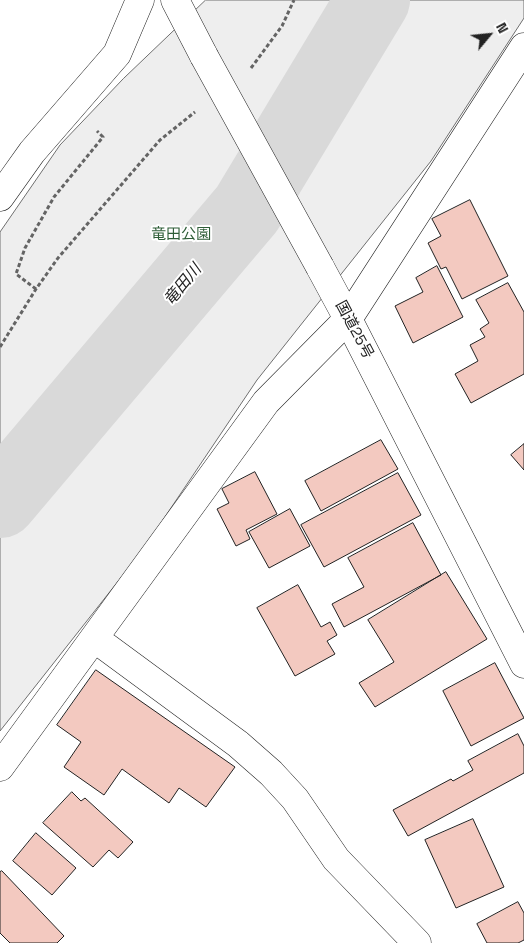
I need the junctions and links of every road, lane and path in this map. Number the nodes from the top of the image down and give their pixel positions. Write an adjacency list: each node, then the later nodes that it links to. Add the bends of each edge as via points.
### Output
1 (140, 0): 6 (main road, via 117,54)
2 (174, 0): 10 (main road, 国道25号, bridge)
3 (294, 0): 5 (path, via 282,26)
4 (524, 47): 10 (main road)
5 (250, 68)
6 (70, 108): 8 (main road, via 32,152); 9 (path, via 103,137 54,197 26,248 16,274)
7 (198, 110): 9 (path, via 160,140)
8 (0, 197)
9 (36, 288): 11 (path)
10 (348, 319): 12 (main road, via 266,402); 13 (main road, 国道25号)
11 (0, 347)
12 (94, 638): 14 (main road); 15 (main road, via 238,744 271,773 295,799 336,859)
13 (524, 664)
14 (0, 767)
15 (417, 943)

